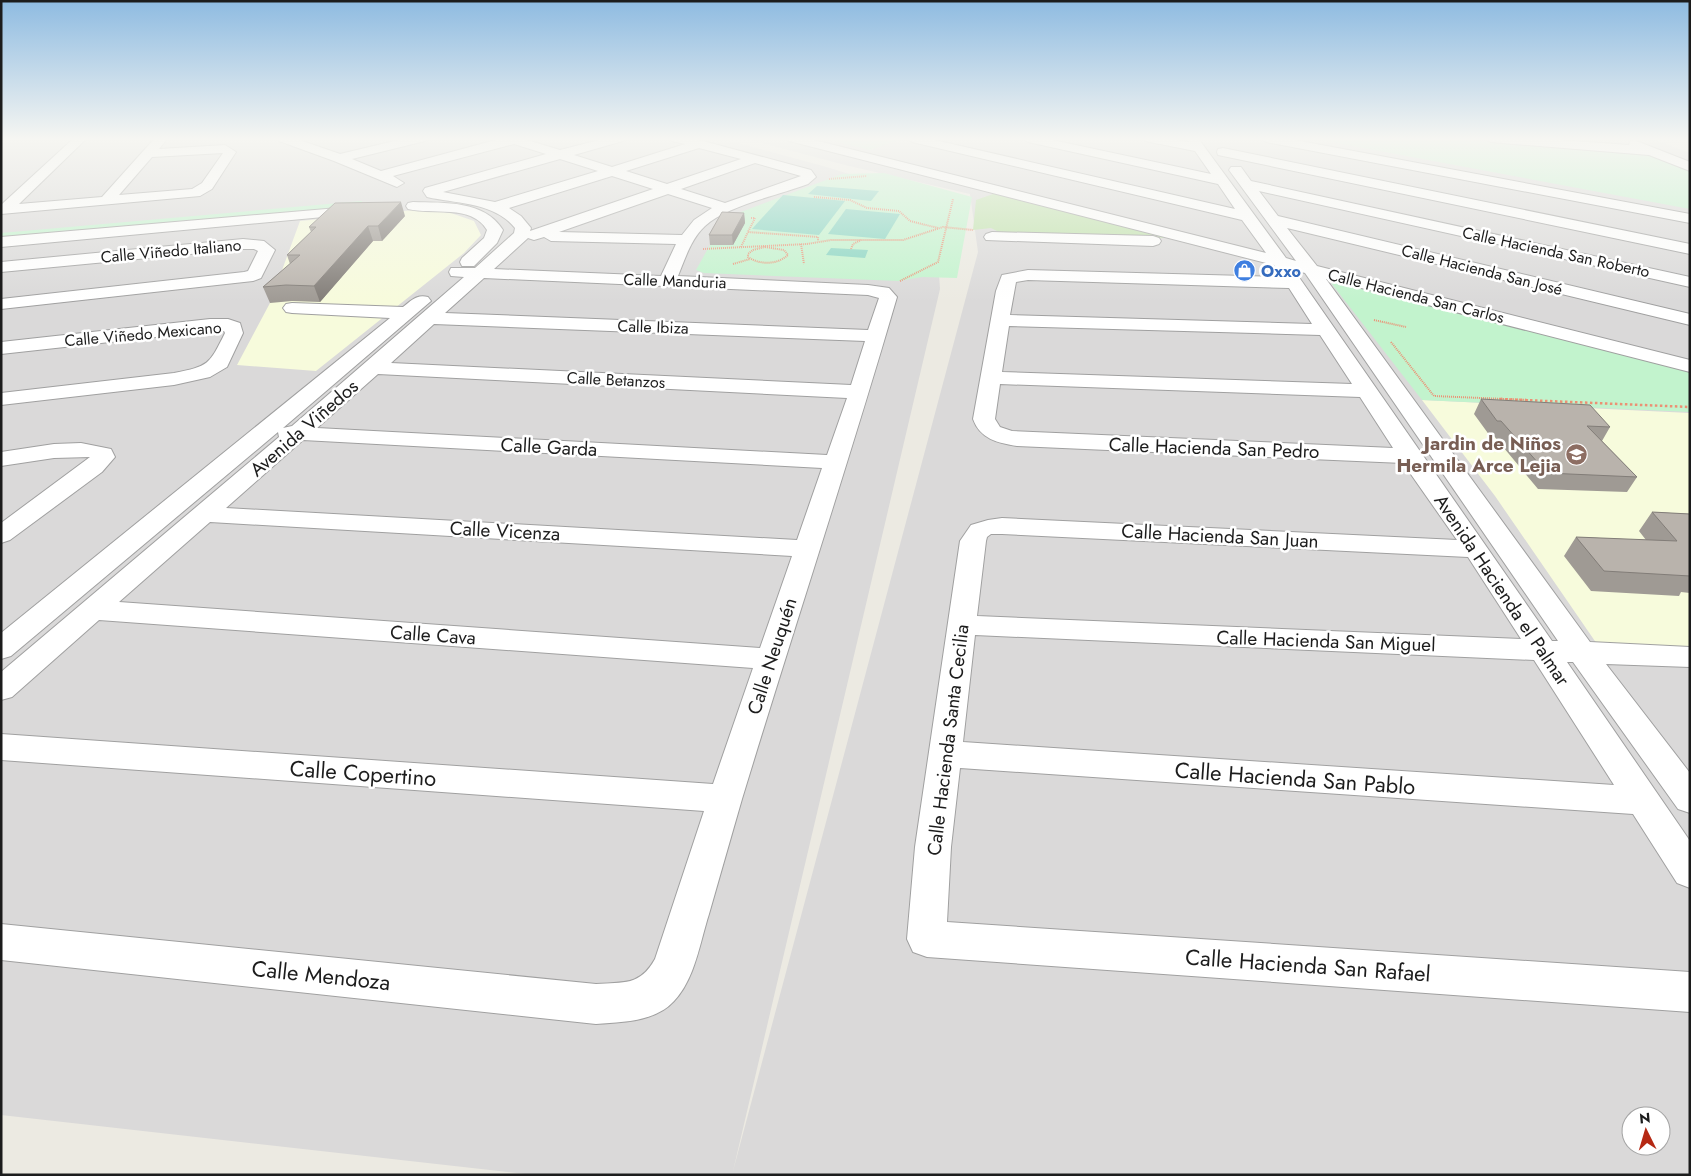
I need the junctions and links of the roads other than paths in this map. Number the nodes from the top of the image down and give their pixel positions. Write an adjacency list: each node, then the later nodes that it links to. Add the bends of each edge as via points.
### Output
1 (22, 193): 22 (street)
2 (113, 193): 19 (street)
3 (182, 193): 19 (street)
4 (409, 193): 18 (street)
5 (432, 193): 18 (street)
6 (543, 193): 20 (street)
7 (656, 193): 29 (street)
8 (680, 193): 21 (street)
9 (769, 193): 21 (street)
10 (1009, 193): 32 (street)
11 (1145, 193): 24 (street)
12 (1238, 193): 24 (street, Avenida Hacienda el Palmar)
13 (1246, 193): 27 (street, Avenida Hacienda el Palmar)
14 (1284, 193): 41 (street, Calle Hacienda San Roberto)
15 (1432, 193): 34 (street)
16 (1553, 193): 25 (street)
17 (1589, 193): 23 (street)
18 (415, 198): 20 (street); 26 (street); 37 (street, Avenida Viñedos, via 440,207 475,213 493,225 495,230 491,240)
19 (106, 201): 22 (street)
20 (496, 207): 29 (street, via 518,219)
21 (726, 208): 31 (street, via 705,218)
22 (3, 210)
23 (1690, 212)
24 (1246, 216): 35 (street, Avenida Hacienda el Palmar)
25 (1690, 219)
26 (177, 220): 28 (street); 33 (street)
27 (1275, 220): 39 (street, Avenida Hacienda el Palmar); 48 (street, Calle Hacienda San José)
28 (7, 229): 33 (street, via 15,233)
29 (528, 235): 31 (street); 38 (street, Avenida Viñedos)
30 (992, 237): 32 (street)
31 (688, 240): 40 (street)
32 (1194, 241): 35 (street)
33 (1, 242)
34 (1690, 249)
35 (1280, 262): 39 (street, Avenida Hacienda el Palmar)
36 (1, 267): 43 (street, Calle Viñedo Italiano, via 243,244 258,244 267,250 255,274 247,277)
37 (457, 272): 38 (street, Calle Manduria); 45 (street, Avenida Viñedos)
38 (480, 273): 40 (street, Calle Manduria); 46 (street, Avenida Viñedos)
39 (1303, 277): 47 (street, Calle Hacienda San Carlos, via 1012,277 1006,283); 49 (street, Avenida Hacienda el Palmar); 52 (street, Calle Hacienda San Carlos); 72 (street, Avenida Hacienda el Palmar)
40 (667, 281): 42 (street, Calle Manduria)
41 (1690, 282)
42 (886, 296): 50 (street, Calle Neuquén)
43 (1, 304)
44 (292, 308): 45 (street)
45 (407, 313): 58 (street, Avenida Viñedos)
46 (429, 318): 50 (street, Calle Ibiza); 53 (street, Avenida Viñedos)
47 (1000, 320): 49 (street); 54 (street)
48 (1690, 320)
49 (1325, 330): 55 (street, Avenida Hacienda el Palmar)
50 (876, 336): 56 (street, Calle Neuquén)
51 (1, 348): 57 (street, Calle Viñedo Mexicano, via 210,325 228,325 233,327 234,333 220,364 203,373)
52 (1690, 366)
53 (373, 368): 56 (street, Calle Betanzos); 59 (street, Avenida Viñedos)
54 (992, 378): 55 (street); 60 (street, Calle Hacienda San Pedro, via 984,419 988,430 1000,436)
55 (1367, 391): 60 (street, Avenida Hacienda el Palmar)
56 (859, 392): 62 (street, Calle Neuquén)
57 (1, 400)
58 (262, 434): 59 (street, Calle Garda); 70 (street, Avenida Viñedos)
59 (298, 434): 62 (street, Calle Garda); 63 (street, Avenida Viñedos)
60 (1410, 456): 66 (street, Avenida Hacienda el Palmar)
61 (1, 459): 64 (street, via 78,449 95,450 103,457)
62 (835, 462): 67 (street, Calle Neuquén)
63 (205, 514): 67 (street, Calle Vicenza); 68 (street, Avenida Viñedos)
64 (1, 535)
65 (973, 542): 66 (street, Calle Hacienda San Juan, via 978,530 1002,526); 69 (street, Calle Hacienda Santa Cecilia)
66 (1476, 548): 71 (street, Avenida Hacienda el Palmar)
67 (806, 549): 74 (street, Calle Neuquén)
68 (94, 610): 74 (street, Calle Cava); 75 (street, Avenida Viñedos)
69 (962, 625): 71 (street, Calle Hacienda San Miguel); 77 (street, Calle Hacienda Santa Cecilia)
70 (1, 649)
71 (1543, 650): 72 (street, Calle Hacienda San Miguel); 80 (street, Avenida Hacienda el Palmar)
72 (1581, 652): 73 (street, Calle Hacienda San Miguel); 79 (street, Avenida Hacienda el Palmar)
73 (1690, 657)
74 (772, 659): 78 (street, Calle Neuquén)
75 (1, 689)
76 (1, 747): 78 (street, Calle Copertino)
77 (946, 754): 80 (street, Calle Hacienda San Pablo); 82 (street, Calle Hacienda Santa Cecilia, via 933,847)
78 (725, 799): 85 (street, Calle Neuquén, via 673,966 667,980 656,992)
79 (1690, 799)
80 (1644, 801): 81 (street, Avenida Hacienda el Palmar)
81 (1690, 872)
82 (927, 939): 84 (street, Calle Hacienda San Rafael)
83 (1, 942): 85 (street, Calle Mendoza, via 596,1004)
84 (1690, 992)
85 (640, 1001)

